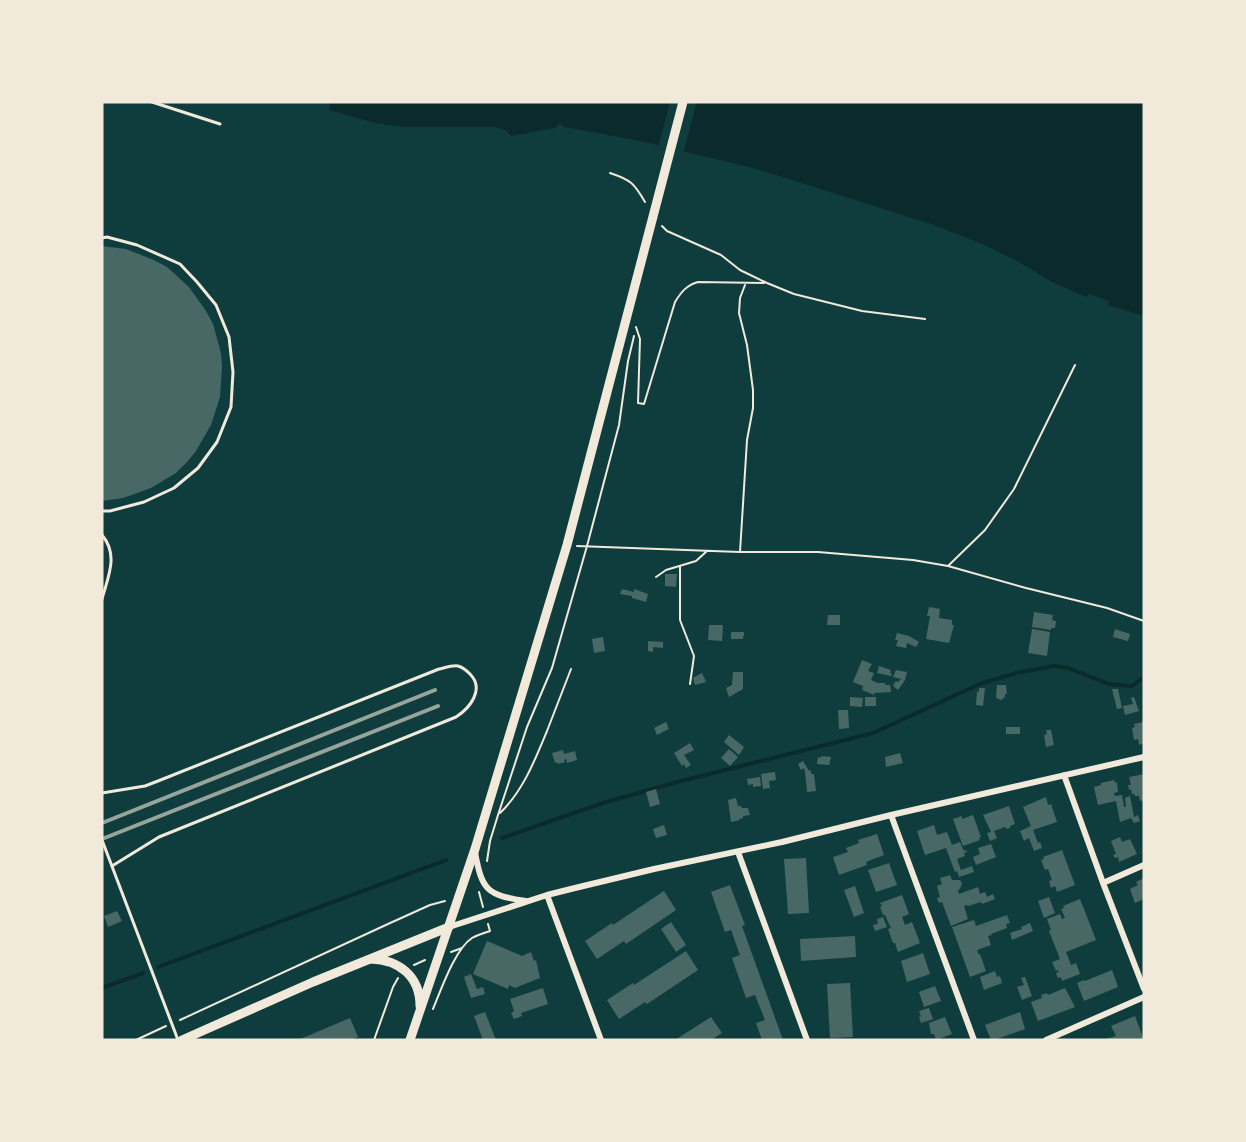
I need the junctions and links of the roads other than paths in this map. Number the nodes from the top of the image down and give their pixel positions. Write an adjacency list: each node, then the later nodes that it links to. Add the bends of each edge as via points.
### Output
1 (152, 102): 3 (lane)
2 (683, 102): 13 (main road, via 567,545)
3 (220, 124)
4 (102, 238): 5 (lane, via 137,245 180,264 198,282 216,305 229,337 233,372 231,407 217,442 198,468 174,488 144,502)
5 (102, 511)
6 (102, 535): 7 (lane, via 112,555)
7 (102, 599)
8 (1144, 757): 9 (street)
9 (1064, 776): 11 (street); 17 (street)
10 (102, 793): 16 (lane, via 158,782 438,669 458,666 473,677 476,685 472,702 456,717 159,837)
11 (891, 815): 14 (street); 29 (street)
12 (102, 840): 16 (lane)
13 (474, 849): 19 (street, via 486,888 502,897); 20 (main road)
14 (738, 852): 18 (street); 28 (street)
15 (1144, 865): 17 (street)
16 (112, 866): 25 (lane)
17 (1103, 884): 22 (street)
18 (547, 895): 19 (street); 27 (street)
19 (529, 901): 20 (street)
20 (449, 927): 21 (main road); 24 (main road)
21 (369, 959): 24 (main road, via 389,961 406,971 418,991); 25 (main road)
22 (1144, 989)
23 (1144, 997): 30 (street)
24 (418, 1014): 26 (main road)
25 (180, 1040)
26 (410, 1040)
27 (601, 1040)
28 (807, 1040)
29 (974, 1040)
30 (1046, 1040)

